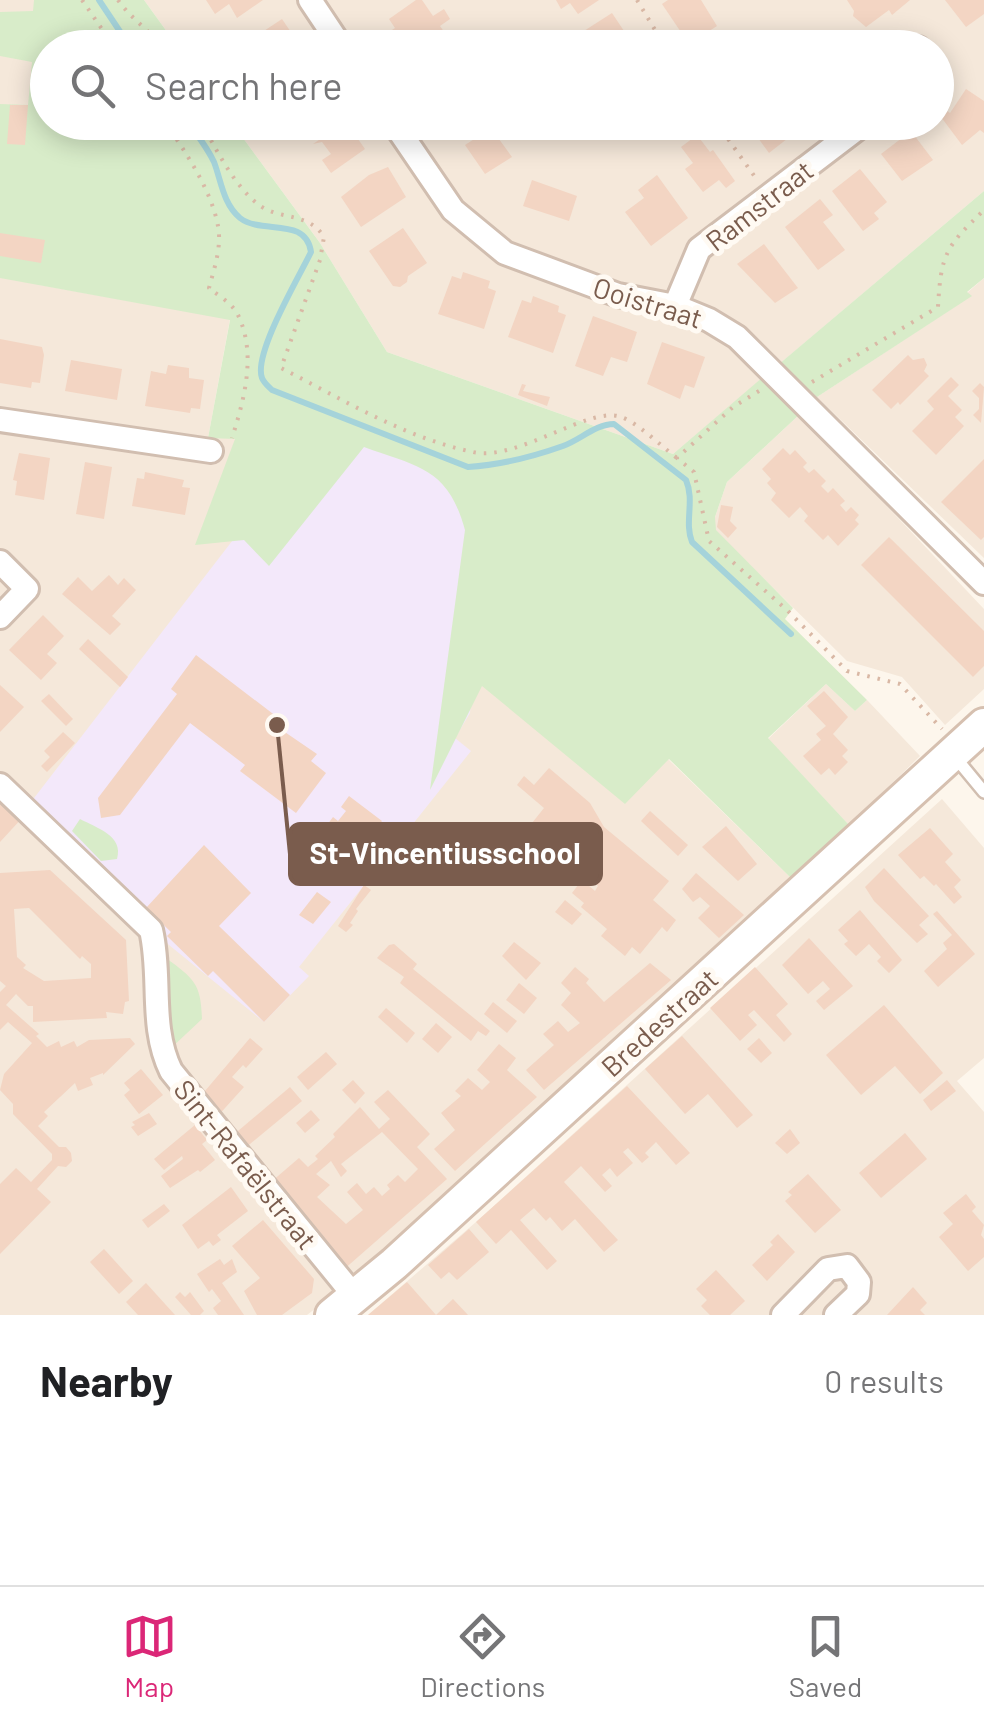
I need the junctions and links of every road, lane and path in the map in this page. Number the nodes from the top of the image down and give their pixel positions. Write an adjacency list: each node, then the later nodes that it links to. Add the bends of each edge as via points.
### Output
1 (82, 0): 5 (path)
2 (118, 0): 6 (path)
3 (310, 0): 7 (street)
4 (638, 0): 8 (path)
5 (103, 30)
6 (144, 30)
7 (330, 30)
8 (656, 30)
9 (177, 140): 19 (path, via 218,226 209,288 237,311 245,336 247,390 231,440)
10 (213, 140): 20 (path, via 246,193 264,208 308,221 324,237 282,368 400,427 476,453 506,450 595,416 620,416)
11 (405, 140): 16 (street, Ooistraat, via 453,210 505,253 618,295)
12 (729, 140): 14 (path)
13 (843, 140): 14 (street, Ramstraat)
14 (770, 197): 16 (street, Ramstraat, via 699,249)
15 (984, 210): 17 (path, via 941,263 938,307)
16 (675, 306): 17 (street, Ooistraat, via 737,337)
17 (788, 384): 20 (path, via 733,407); 22 (street, Ooistraat)
18 (0, 420): 19 (street)
19 (211, 451)
20 (676, 458): 24 (path, via 694,472 709,542 846,671 900,684 942,730)
21 (0, 562): 23 (street, via 27,589)
22 (984, 583)
23 (0, 617)
24 (966, 741): 26 (lane); 27 (street, Bredestraat)
25 (0, 785): 27 (street, Sint-Rafaëlstraat, via 151,930 158,1030 170,1070)
26 (984, 792)
27 (344, 1307)
28 (784, 1315): 29 (street, via 828,1269 847,1266 860,1282 858,1294)
29 (836, 1315)

